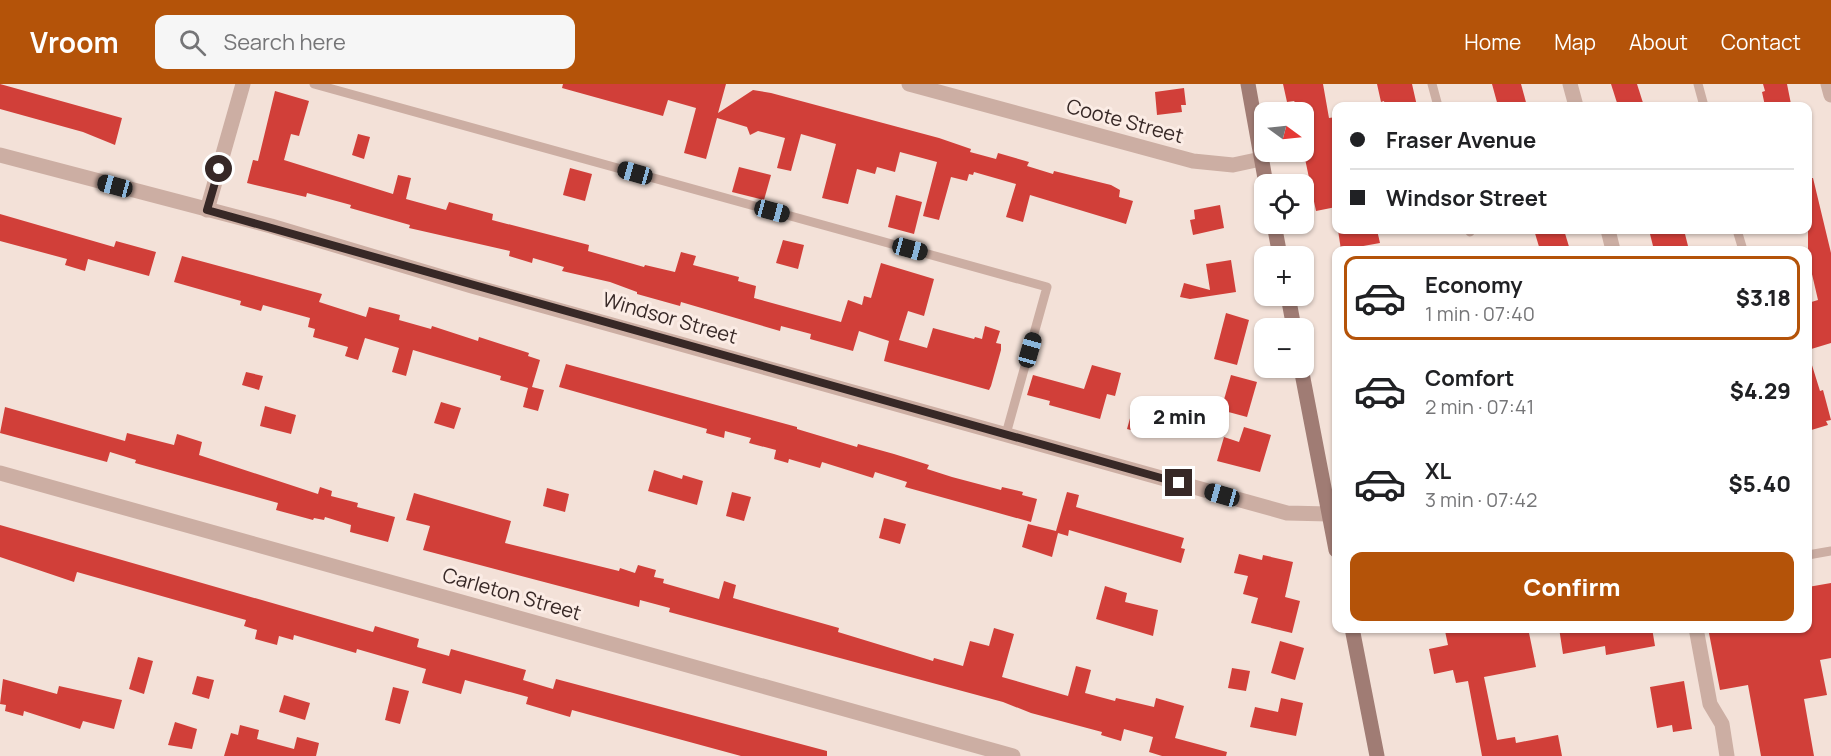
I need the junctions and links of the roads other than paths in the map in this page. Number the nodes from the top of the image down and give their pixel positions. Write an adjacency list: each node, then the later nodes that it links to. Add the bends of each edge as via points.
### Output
1 (243, 84): 16 (street)
2 (314, 84): 18 (lane, via 1047,287)
3 (909, 84): 15 (street, Coote Street, via 1193,161 1233,165)
4 (1248, 84): 13 (main road)
5 (1432, 84): 10 (lane)
6 (1570, 84): 11 (street)
7 (1698, 84): 12 (lane)
8 (1828, 84): 9 (street)
9 (1831, 95)
10 (1437, 102)
11 (1575, 102)
12 (1703, 102)
13 (1254, 116)
14 (0, 155): 16 (street, Windsor Street)
15 (1254, 161)
16 (207, 210): 18 (street, Windsor Street)
17 (1303, 378): 20 (main road)
18 (1006, 434): 20 (street, Windsor Street, via 1287,513)
19 (0, 473): 26 (street, Carleton Street)
20 (1329, 514): 21 (main road)
21 (1332, 529)
22 (1831, 551): 23 (lane)
23 (1812, 554)
24 (1353, 633): 27 (main road)
25 (1697, 633): 28 (street, via 1710,704 1722,724)
26 (1013, 756)
27 (1377, 756)
28 (1727, 756)

